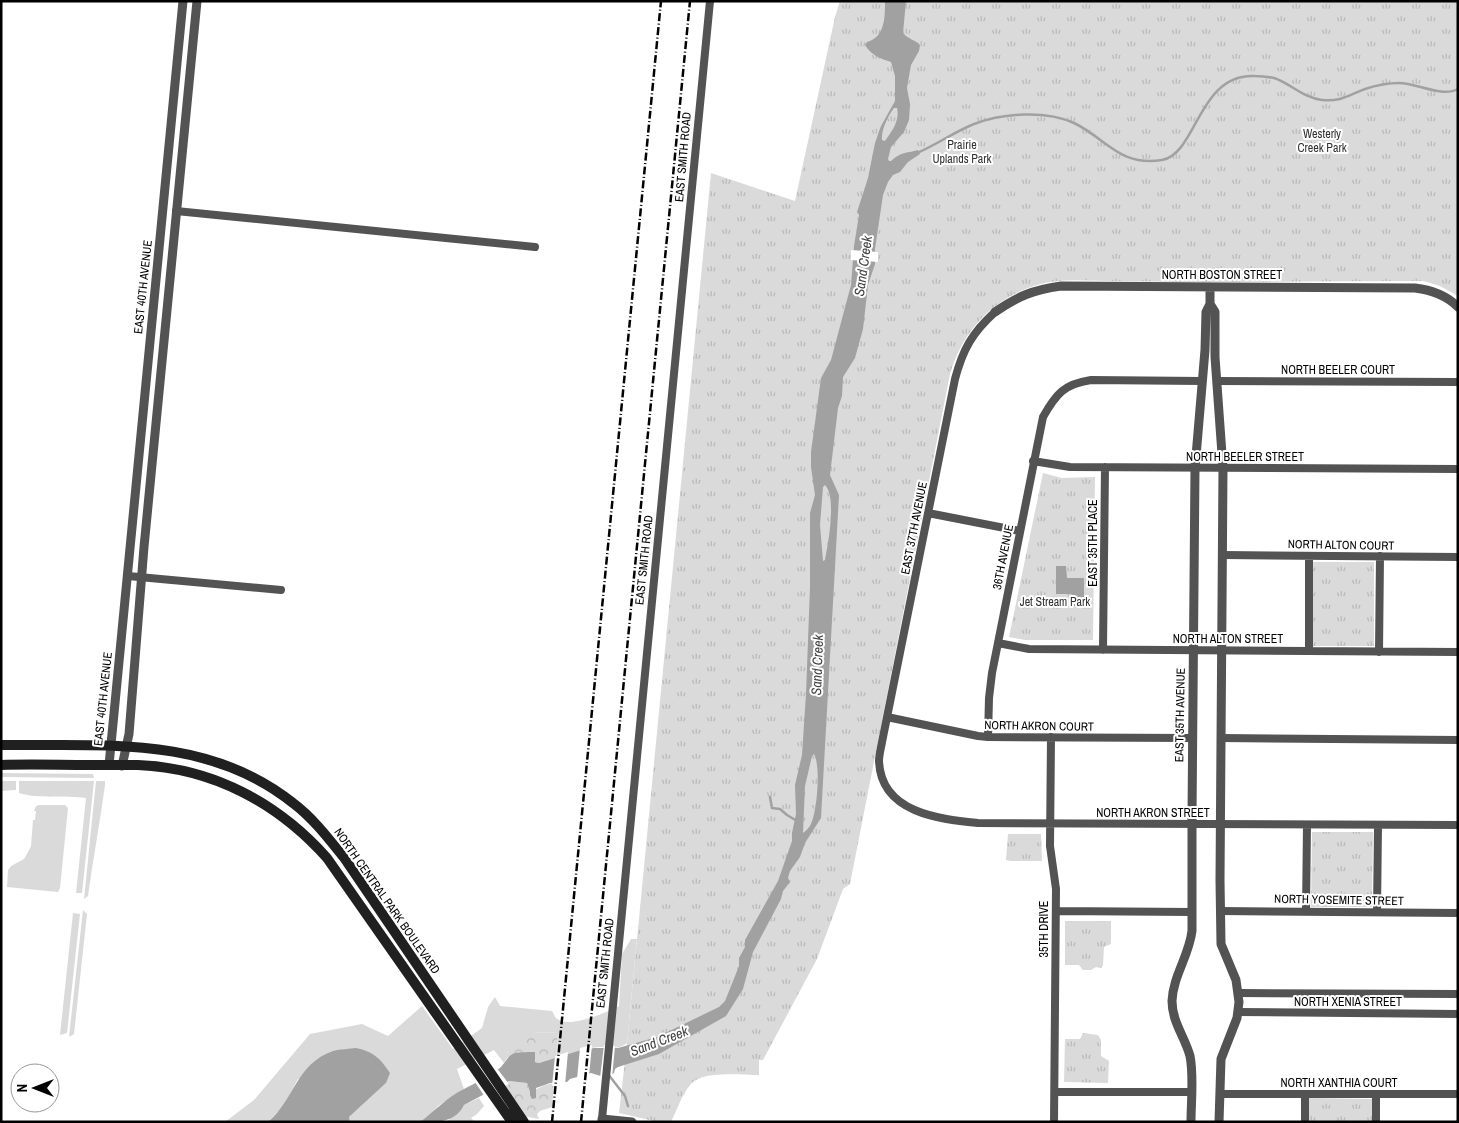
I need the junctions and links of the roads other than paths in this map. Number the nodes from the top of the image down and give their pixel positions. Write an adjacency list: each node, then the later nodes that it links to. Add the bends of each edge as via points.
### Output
1 (183, 1): 4 (street, EAST 40TH AVENUE)
2 (197, 1): 5 (street, EAST 40TH AVENUE)
3 (710, 1): 75 (street, EAST SMITH ROAD)
4 (175, 92): 5 (street); 6 (street, EAST 40TH AVENUE)
5 (188, 94): 7 (street, EAST 40TH AVENUE)
6 (168, 167): 7 (street, via 170,199); 13 (street, EAST 40TH AVENUE)
7 (176, 211): 8 (street); 14 (street, EAST 40TH AVENUE)
8 (535, 247)
9 (1210, 288): 10 (street, EAST 35TH AVENUE); 11 (street, NORTH BOSTON STREET, via 1415,288 1429,290); 12 (street, NORTH BOSTON STREET, via 1060,286 1025,294)
10 (1210, 304): 15 (street, EAST 35TH AVENUE, via 1206,312); 16 (street, EAST 35TH AVENUE, via 1215,312)
11 (1455, 304)
12 (995, 312): 23 (street, EAST 37TH AVENUE, via 980,325 960,359)
13 (148, 359): 14 (street); 29 (street, EAST 40TH AVENUE)
14 (162, 360): 30 (street, EAST 40TH AVENUE)
15 (1202, 381): 18 (street, 36TH AVENUE, via 1077,382 1053,400 1043,417); 20 (street, EAST 35TH AVENUE)
16 (1217, 381): 17 (street, NORTH BEELER COURT); 21 (street, EAST 35TH AVENUE)
17 (1458, 382)
18 (1034, 461): 19 (street, NORTH BEELER STREET, via 1070,467); 24 (street, 36TH AVENUE)
19 (1105, 467): 20 (street, NORTH BEELER STREET); 33 (street, EAST 35TH PLACE)
20 (1194, 468): 21 (street, NORTH BEELER STREET); 34 (street, EAST 35TH AVENUE)
21 (1223, 468): 22 (street, NORTH BEELER STREET); 25 (street, EAST 35TH AVENUE)
22 (1458, 469)
23 (928, 513): 24 (street); 39 (street, EAST 37TH AVENUE)
24 (1020, 531): 32 (street, 36TH AVENUE)
25 (1223, 555): 26 (street, NORTH ALTON COURT); 35 (street, EAST 35TH AVENUE)
26 (1309, 556): 27 (street, NORTH ALTON COURT); 36 (street)
27 (1380, 556): 28 (street, NORTH ALTON COURT); 37 (street)
28 (1458, 557)
29 (128, 576): 30 (street); 46 (street, EAST 40TH AVENUE)
30 (142, 577): 31 (street); 47 (street, EAST 40TH AVENUE)
31 (281, 590)
32 (998, 643): 33 (street, NORTH ALTON STREET, via 1029,650); 40 (street, 36TH AVENUE, via 989,689)
33 (1103, 650): 34 (street, NORTH ALTON STREET)
34 (1193, 650): 35 (street, NORTH ALTON STREET); 42 (street, EAST 35TH AVENUE)
35 (1222, 651): 36 (street, NORTH ALTON STREET); 43 (street, EAST 35TH AVENUE)
36 (1309, 651): 37 (street, NORTH ALTON STREET)
37 (1379, 652): 38 (street, NORTH ALTON STREET)
38 (1458, 652)
39 (887, 717): 40 (street, NORTH AKRON COURT); 48 (street, EAST 37TH AVENUE)
40 (988, 737): 41 (street, NORTH AKRON COURT)
41 (1051, 737): 42 (street, NORTH AKRON COURT); 52 (street, 35TH DRIVE)
42 (1192, 738): 53 (street, EAST 35TH AVENUE)
43 (1221, 738): 44 (street); 54 (street, EAST 35TH AVENUE)
44 (1458, 740)
45 (1, 745): 46 (main road, NORTH CENTRAL PARK BOULEVARD)
46 (111, 746): 47 (main road, NORTH CENTRAL PARK BOULEVARD); 50 (street, EAST 40TH AVENUE)
47 (126, 747): 51 (street, EAST 40TH AVENUE); 68 (main road, NORTH CENTRAL PARK BOULEVARD, via 177,751 214,760 252,776 295,804 345,859)
48 (879, 760): 52 (street, NORTH AKRON STREET, via 883,781 900,802 912,810 978,823)
49 (1, 765): 50 (main road, NORTH CENTRAL PARK BOULEVARD)
50 (109, 765): 51 (main road, NORTH CENTRAL PARK BOULEVARD)
51 (122, 766): 68 (main road, NORTH CENTRAL PARK BOULEVARD, via 169,769 218,780 251,796 294,825 327,858)
52 (1050, 823): 53 (street, NORTH AKRON STREET); 58 (street, 35TH DRIVE)
53 (1192, 824): 54 (street, NORTH AKRON STREET); 61 (street, EAST 35TH AVENUE)
54 (1220, 824): 55 (street, NORTH AKRON STREET); 59 (street, EAST 35TH AVENUE)
55 (1307, 825): 56 (street, NORTH AKRON STREET); 60 (street)
56 (1378, 825): 57 (street, NORTH AKRON STREET); 62 (street)
57 (1458, 825)
58 (1056, 911): 61 (street); 69 (street, 35TH DRIVE)
59 (1220, 911): 60 (street, NORTH YOSEMITE STREET); 64 (street, EAST 35TH AVENUE, via 1221,944)
60 (1306, 911): 62 (street, NORTH YOSEMITE STREET)
61 (1192, 912): 70 (street, EAST 35TH AVENUE, via 1189,949 1176,978 1172,999 1175,1021 1190,1060)
62 (1377, 912): 63 (street, NORTH YOSEMITE STREET)
63 (1458, 913)
64 (1238, 993): 65 (street, NORTH XENIA STREET); 66 (street, EAST 35TH AVENUE)
65 (1458, 994)
66 (1238, 1012): 67 (street, NORTH XENIA STREET); 71 (street, EAST 35TH AVENUE, via 1221,1059)
67 (1458, 1014)
68 (456, 1033): 76 (main road, NORTH CENTRAL PARK BOULEVARD); 77 (main road, NORTH CENTRAL PARK BOULEVARD)
69 (1055, 1092): 70 (street); 79 (street, 35TH DRIVE)
70 (1191, 1092): 80 (street, EAST 35TH AVENUE)
71 (1220, 1094): 72 (street, NORTH XANTHIA COURT); 81 (street, EAST 35TH AVENUE)
72 (1305, 1094): 73 (street, NORTH XANTHIA COURT); 82 (street)
73 (1376, 1094): 74 (street, NORTH XANTHIA COURT); 83 (street)
74 (1458, 1094)
75 (602, 1120): 78 (street)
76 (512, 1122)
77 (524, 1122)
78 (632, 1122)
79 (1054, 1122)
80 (1190, 1122)
81 (1219, 1122)
82 (1305, 1122)
83 (1376, 1122)

